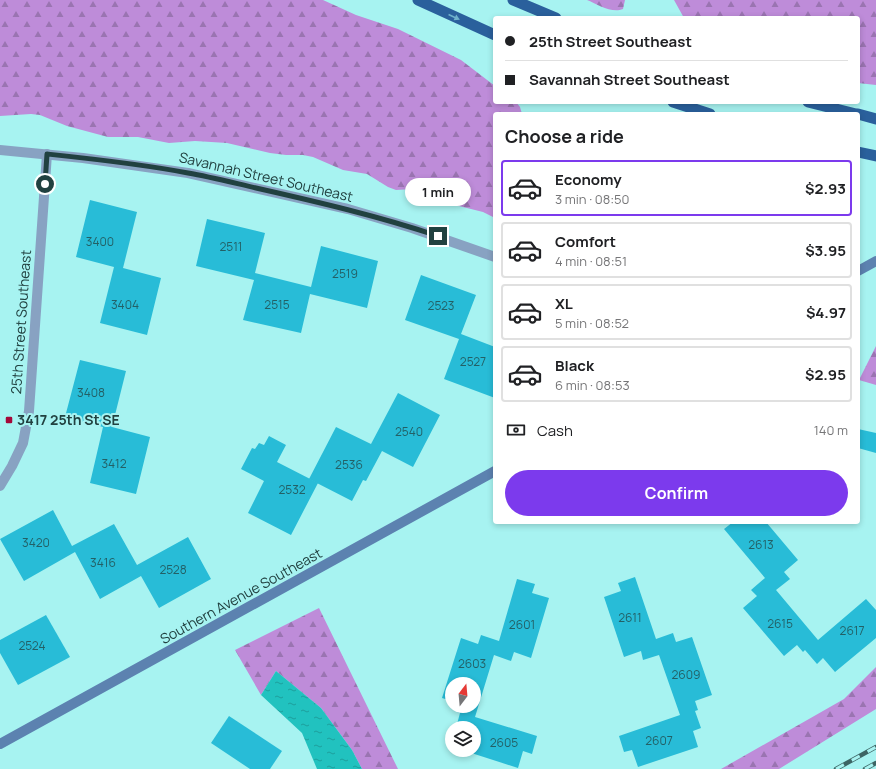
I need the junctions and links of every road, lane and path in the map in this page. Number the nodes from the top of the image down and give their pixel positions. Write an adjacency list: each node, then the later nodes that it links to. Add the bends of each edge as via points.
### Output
1 (418, 0): 4 (highway, one-way to 4)
2 (513, 0): 3 (highway)
3 (551, 16)
4 (493, 34)
5 (679, 104): 7 (highway)
6 (816, 104): 8 (highway)
7 (704, 112)
8 (849, 112)
9 (860, 115): 10 (highway)
10 (876, 119)
11 (0, 150): 13 (street, Savannah Street Southeast)
12 (860, 152): 14 (highway)
13 (47, 154): 15 (street, Savannah Street Southeast, via 188,173 348,209); 19 (street, 25th Street Southeast, via 29,411 23,442)
14 (876, 156)
15 (493, 256)
16 (876, 261): 17 (main road)
17 (860, 270)
18 (493, 472): 20 (main road, Southern Avenue Southeast)
19 (0, 486)
20 (0, 744)

